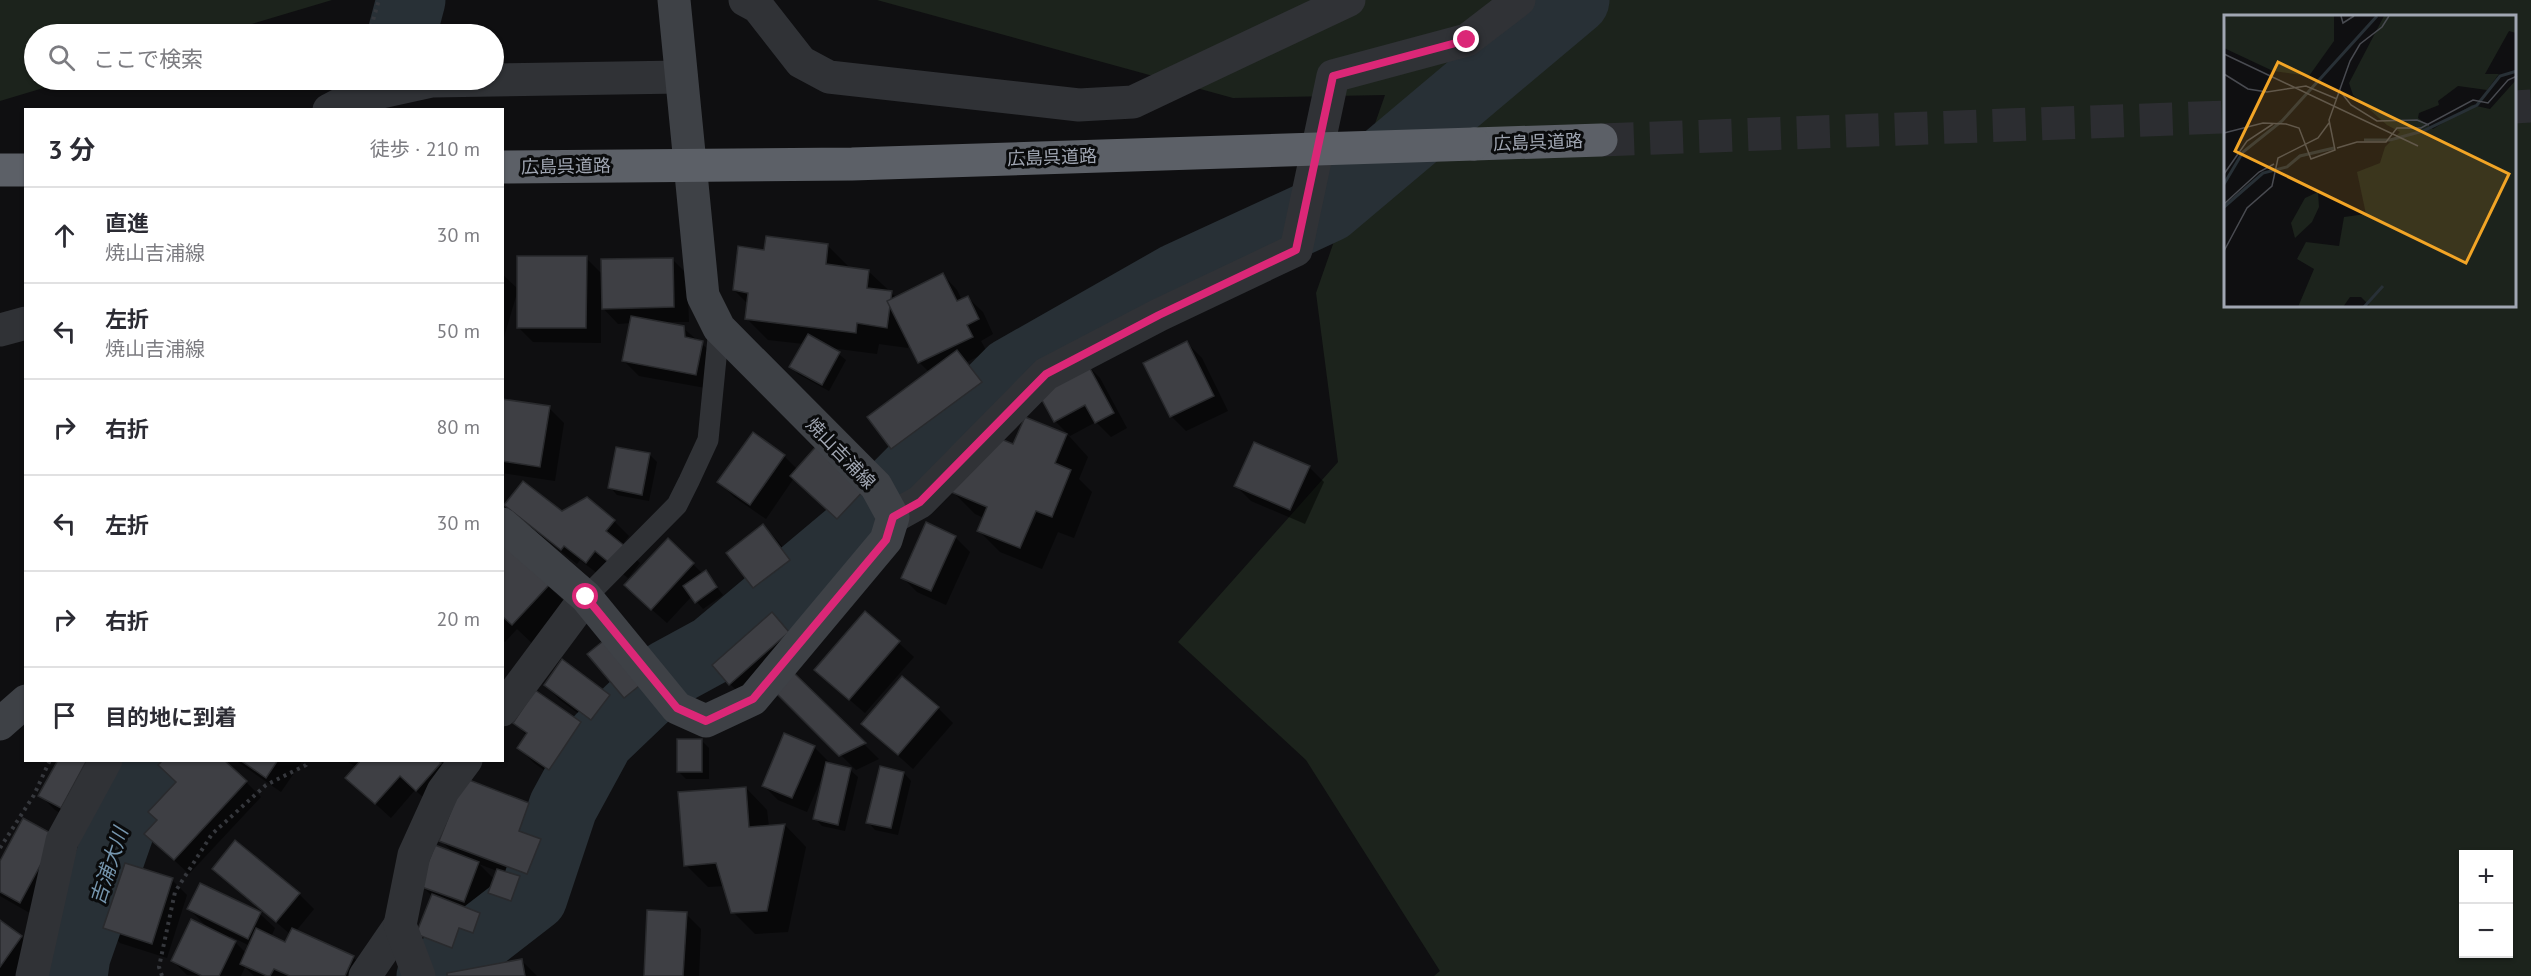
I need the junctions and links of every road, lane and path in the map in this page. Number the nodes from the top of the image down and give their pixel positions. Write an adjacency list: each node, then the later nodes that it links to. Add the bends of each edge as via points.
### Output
1 (379, 0): 6 (path)
2 (674, 0): 7 (main road, 焼山吉浦線)
3 (745, 0): 4 (street, via 759,7 801,62 829,77 1079,105 1133,102)
4 (1349, 0)
5 (1519, 0): 18 (street, via 1467,40 1333,76 1296,250 1046,374 920,502)
6 (372, 24)
7 (681, 77): 8 (street); 16 (main road, 焼山吉浦線, via 703,296)
8 (504, 80)
9 (391, 90): 10 (street, via 350,99)
10 (333, 108)
11 (1601, 140): 12 (highway, 広島呉道路, bridge, via 852,164)
12 (504, 167)
13 (0, 170): 14 (highway)
14 (24, 170)
15 (24, 324): 17 (street)
16 (719, 328): 18 (main road, 焼山吉浦線); 20 (lane, via 708,440 689,482 676,505)
17 (0, 330)
18 (886, 505): 20 (main road, via 886,540 753,699 706,721 677,708)
19 (504, 526): 20 (main road)
20 (586, 597): 22 (street)
21 (24, 703): 23 (main road)
22 (504, 707)
23 (0, 724)
24 (49, 762): 28 (path, via 34,795)
25 (105, 762): 30 (street, via 62,841)
26 (308, 762): 31 (path, via 266,785 212,834 175,892 159,967)
27 (464, 762): 29 (street, via 443,791 414,855)
28 (0, 848)
29 (400, 925): 32 (street); 33 (street)
30 (32, 976)
31 (162, 976)
32 (365, 976)
33 (420, 976)

